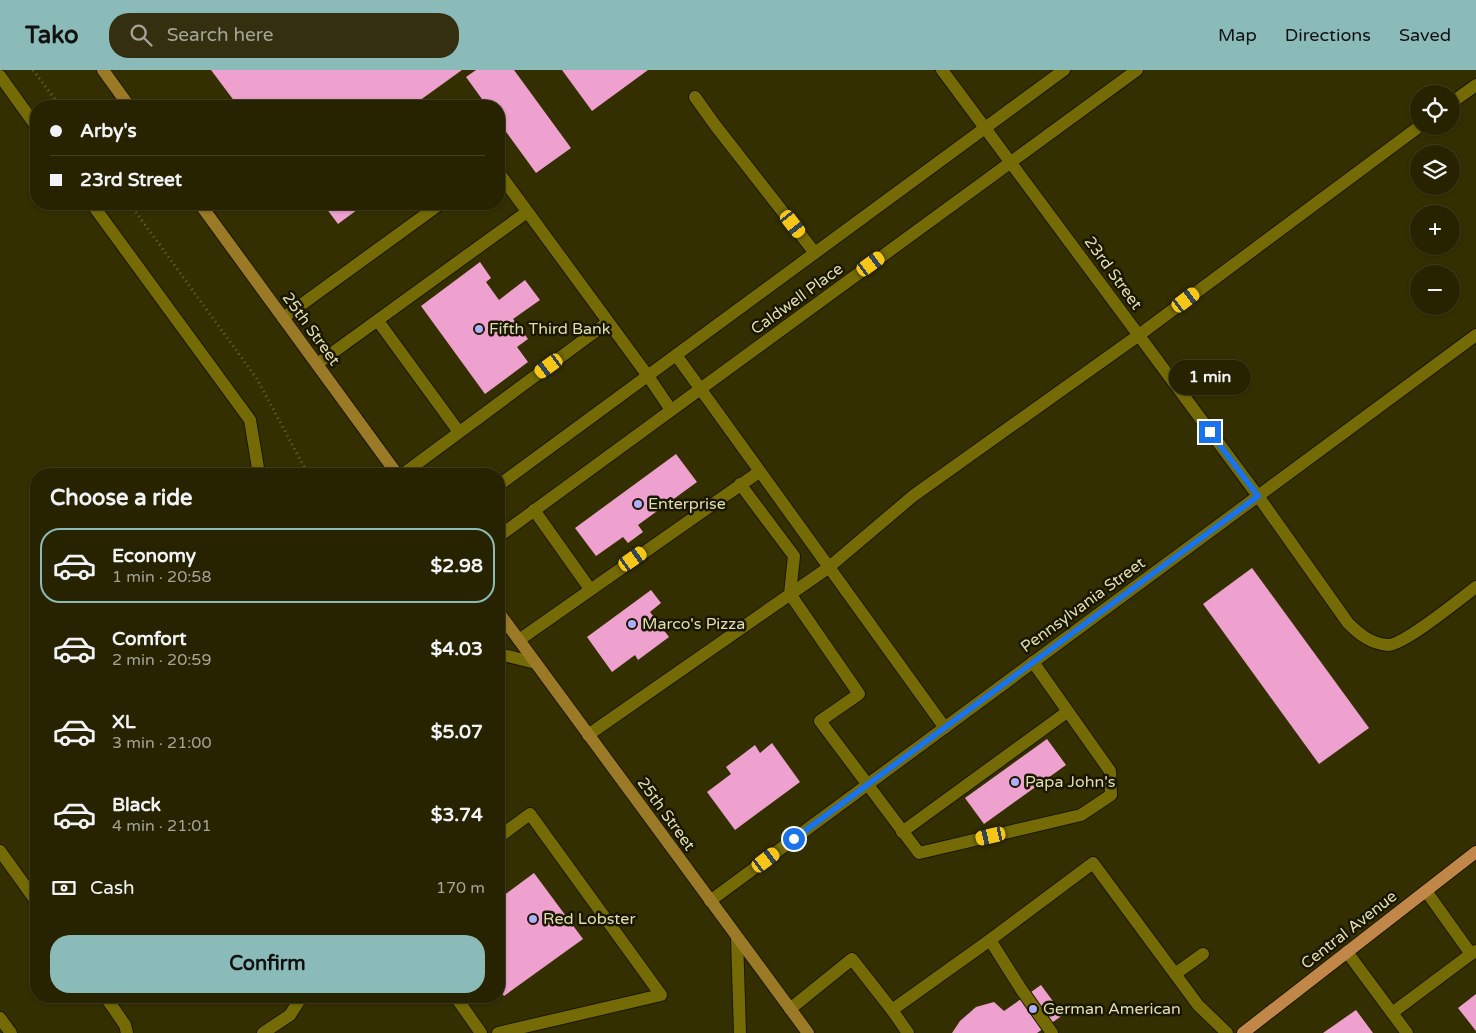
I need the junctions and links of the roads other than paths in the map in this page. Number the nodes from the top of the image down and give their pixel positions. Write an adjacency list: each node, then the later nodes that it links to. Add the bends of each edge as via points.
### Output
1 (942, 70): 11 (street, 23rd Street)
2 (1064, 70): 11 (street, Caldwell Place)
3 (1137, 70): 13 (street, Caldwell Place)
4 (108, 72): 9 (main road)
5 (0, 76): 10 (street)
6 (1476, 85): 8 (street)
7 (695, 97): 19 (street)
8 (1460, 97)
9 (125, 100)
10 (30, 118)
11 (986, 127): 13 (street, 23rd Street); 19 (street, Caldwell Place)
12 (1410, 133): 23 (street)
13 (1011, 162): 23 (street, 23rd Street); 28 (street, Caldwell Place)
14 (505, 182): 18 (street)
15 (96, 210): 31 (street, via 250,420)
16 (204, 210): 20 (main road, 25th Street)
17 (432, 210): 20 (street)
18 (527, 212): 21 (street); 22 (street)
19 (815, 253): 25 (street, Caldwell Place)
20 (283, 318): 26 (main road, 25th Street)
21 (378, 320): 26 (street); 30 (street)
22 (608, 322): 27 (street); 30 (street)
23 (1139, 335): 37 (street, 23rd Street); 40 (street, via 914,496)
24 (1476, 335): 37 (street, Pennsylvania Street)
25 (676, 355): 27 (street, Caldwell Place); 28 (street)
26 (317, 364): 32 (main road, 25th Street)
27 (648, 376): 29 (street); 35 (street, Caldwell Place)
28 (700, 389): 29 (street, Caldwell Place); 34 (street)
29 (671, 410): 38 (street, Caldwell Place)
30 (459, 432): 33 (street)
31 (258, 468)
32 (393, 468)
33 (411, 468)
34 (759, 472): 36 (street); 40 (street)
35 (505, 481)
36 (740, 484): 42 (street); 43 (street, via 794,556)
37 (1258, 496): 41 (street, 23rd Street, via 1348,623 1364,639 1389,645 1414,633); 47 (street, Pennsylvania Street)
38 (534, 510): 39 (street, Caldwell Place); 42 (street)
39 (505, 531)
40 (828, 568): 43 (street); 50 (street)
41 (1476, 587)
42 (590, 589): 45 (street)
43 (790, 594): 51 (street); 52 (street, via 860,694 820,721)
44 (505, 621): 45 (main road, 25th Street)
45 (519, 640): 48 (main road, 25th Street)
46 (505, 655): 48 (street)
47 (1033, 662): 49 (street); 50 (street, Pennsylvania Street)
48 (536, 663): 51 (main road, 25th Street)
49 (1067, 712): 53 (street); 53 (street, via 1110,771 1111,795 1082,815 918,853)
50 (945, 728): 52 (street, Pennsylvania Street)
51 (588, 735): 59 (main road, 25th Street)
52 (866, 785): 53 (street); 59 (street, Pennsylvania Street)
53 (902, 832)
54 (505, 833): 77 (street, via 530,814 661,995)
55 (0, 851): 58 (street)
56 (1476, 852): 57 (main road, Central Avenue)
57 (1426, 891): 62 (main road, Central Avenue); 63 (street)
58 (30, 894)
59 (710, 901): 60 (main road, 25th Street)
60 (737, 938): 69 (main road, 25th Street); 78 (street)
61 (990, 940): 65 (street, via 1093,864); 70 (street); 81 (street)
62 (1347, 952): 71 (street); 83 (main road, Central Avenue)
63 (1474, 952): 71 (street)
64 (1203, 954): 65 (street)
65 (1176, 974): 82 (street, via 1201,1008)
66 (110, 1003): 74 (street, via 125,1024)
67 (298, 1003): 75 (street, via 290,1015)
68 (460, 1003): 76 (street)
69 (790, 1009): 70 (street, via 852,959); 79 (main road, 25th Street)
70 (892, 1010): 80 (street)
71 (1392, 1013): 84 (street)
72 (0, 1018): 73 (street)
73 (11, 1033)
74 (127, 1033)
75 (263, 1033)
76 (481, 1033)
77 (498, 1033)
78 (740, 1033)
79 (808, 1033)
80 (908, 1033)
81 (1052, 1033)
82 (1227, 1033)
83 (1243, 1033)
84 (1407, 1033)

